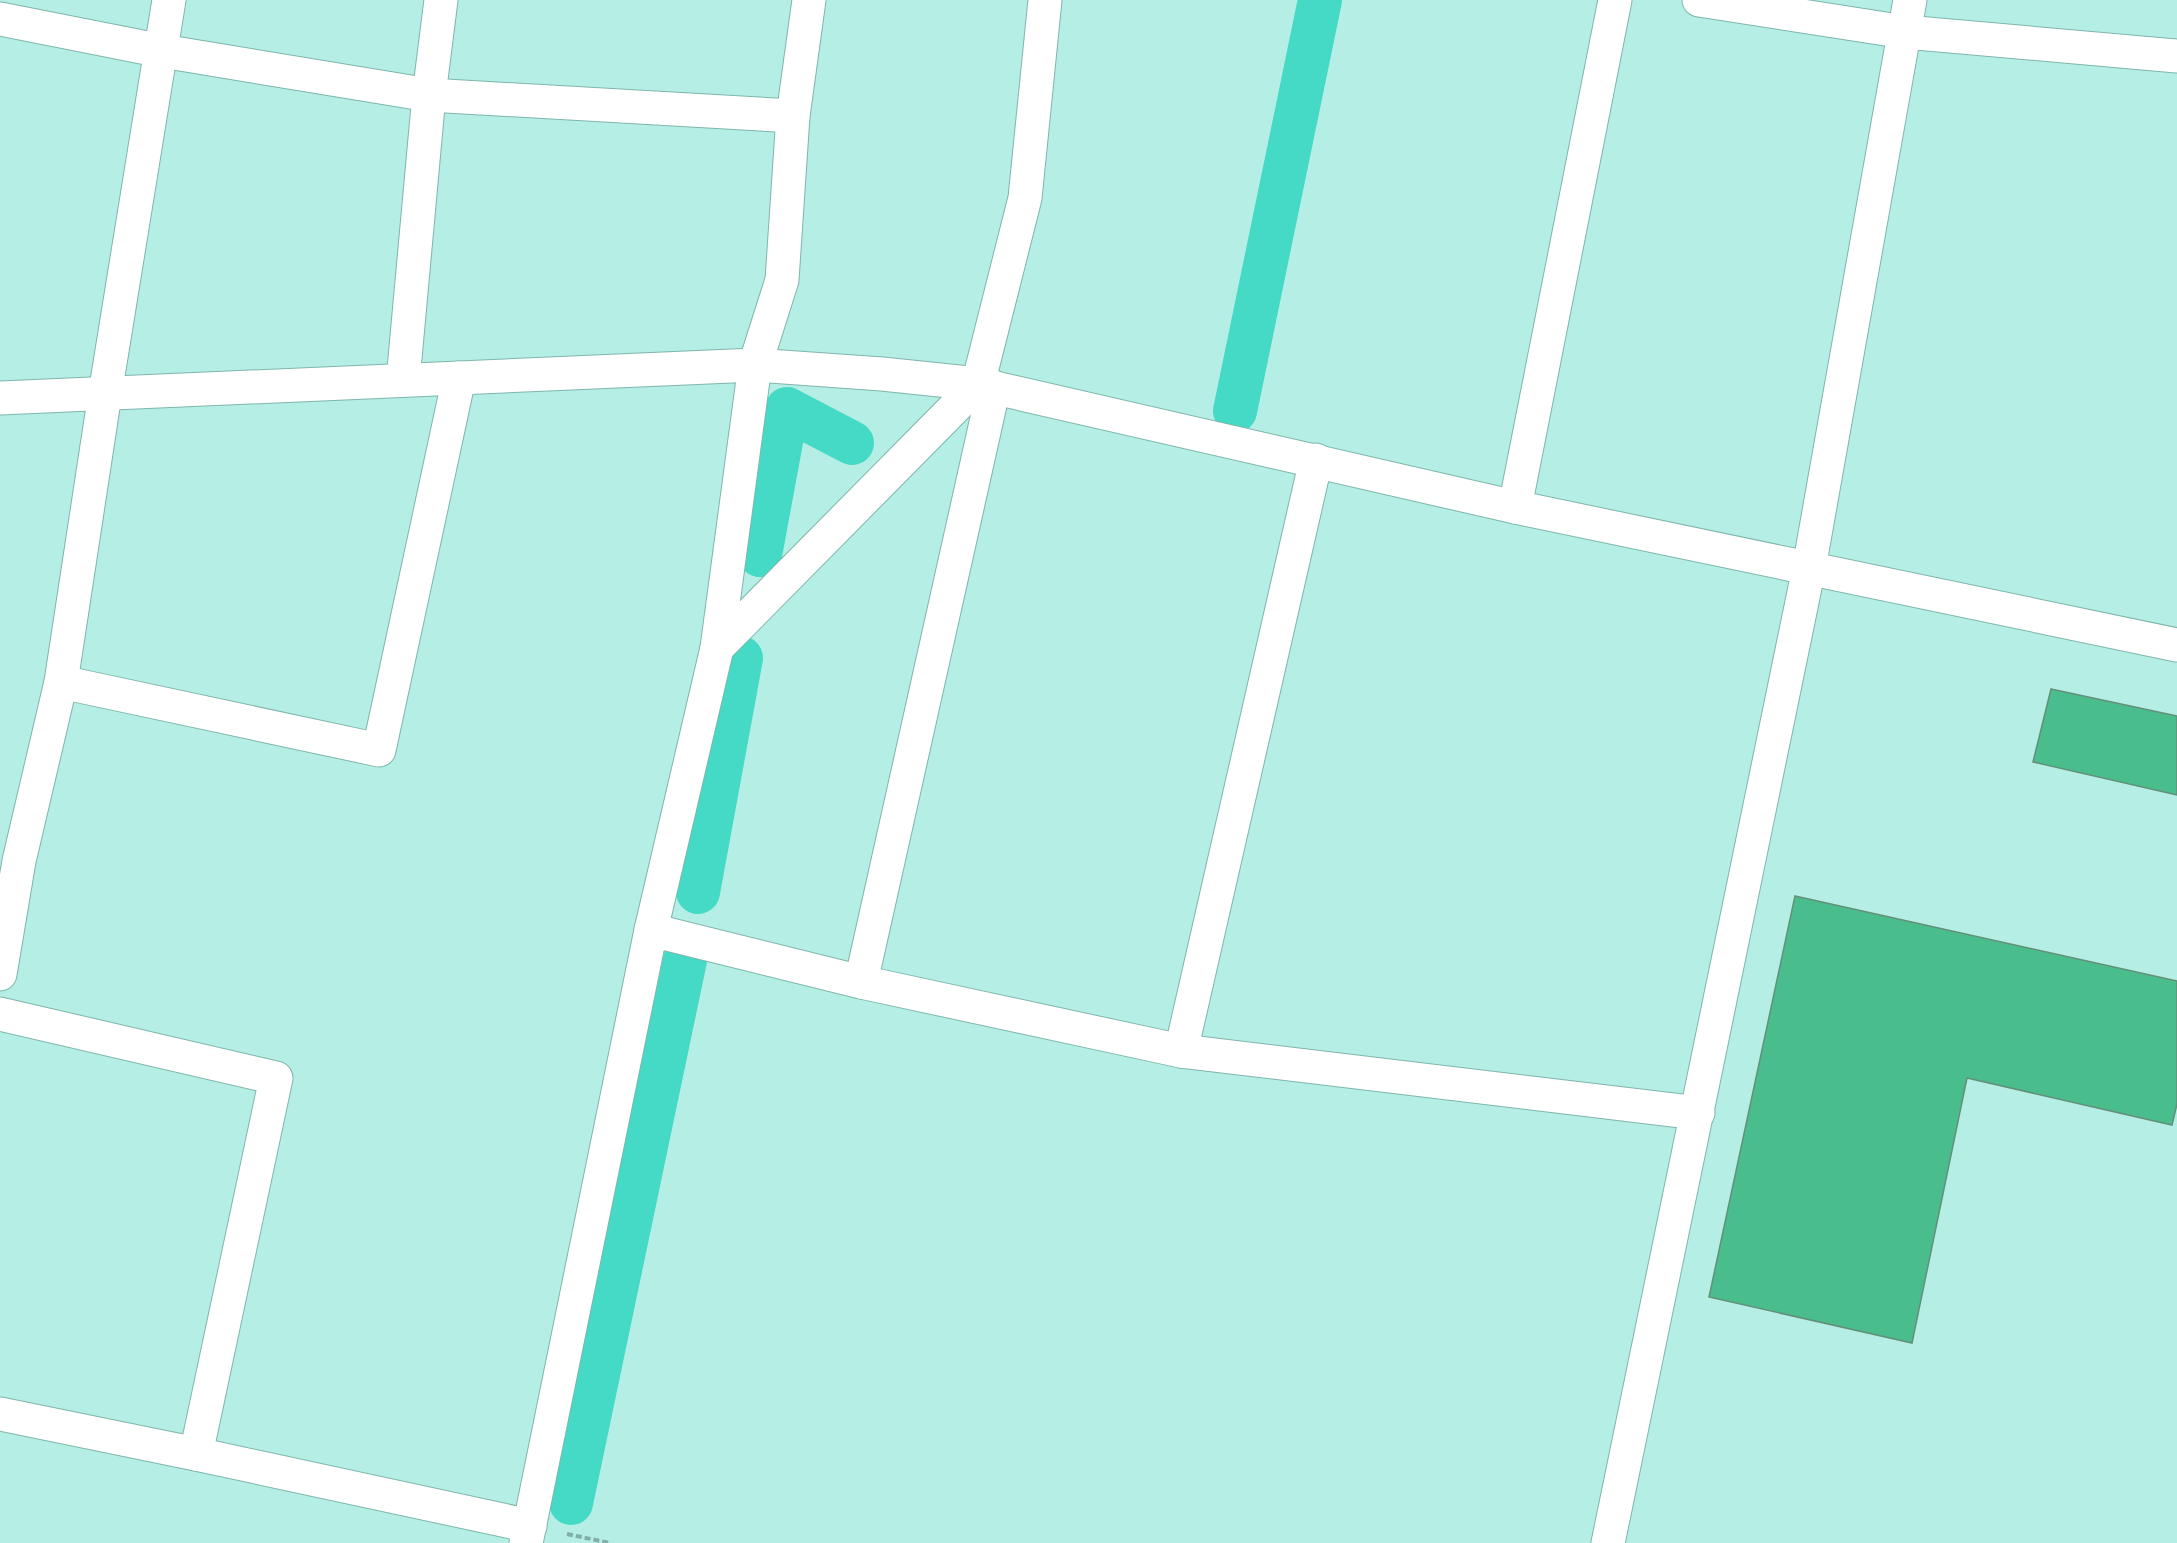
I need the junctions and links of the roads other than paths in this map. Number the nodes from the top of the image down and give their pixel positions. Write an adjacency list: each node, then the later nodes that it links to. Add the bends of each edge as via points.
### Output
1 (169, 0): 10 (street)
2 (441, 0): 12 (street)
3 (809, 0): 13 (street)
4 (1045, 0): 17 (street, via 1025,198)
5 (1616, 0): 21 (street)
6 (1700, 0): 9 (street)
7 (1910, 0): 9 (street)
8 (0, 20): 10 (street)
9 (1905, 32): 11 (street); 22 (street)
10 (162, 51): 12 (street); 18 (street)
11 (2177, 56)
12 (429, 95): 13 (street); 16 (street)
13 (793, 116): 14 (street, via 782,280)
14 (755, 365): 15 (street); 17 (street); 24 (street)
15 (459, 378): 16 (street); 25 (street, via 379,750)
16 (403, 380): 18 (street)
17 (986, 386): 20 (street); 24 (street); 29 (street)
18 (105, 394): 19 (street); 25 (street)
19 (0, 398)
20 (1316, 460): 21 (street); 31 (street)
21 (1515, 507): 22 (street)
22 (1809, 568): 23 (street); 32 (street)
23 (2177, 645)
24 (717, 648): 27 (street)
25 (61, 682): 26 (street)
26 (10, 859): 28 (street)
27 (651, 930): 29 (street); 35 (street)
28 (0, 974)
29 (861, 982): 31 (street)
30 (0, 1014): 34 (street, via 276,1078)
31 (1181, 1051): 32 (street)
32 (1698, 1113): 36 (street)
33 (0, 1414): 34 (street)
34 (196, 1454): 35 (street)
35 (528, 1534)
36 (1608, 1543)

